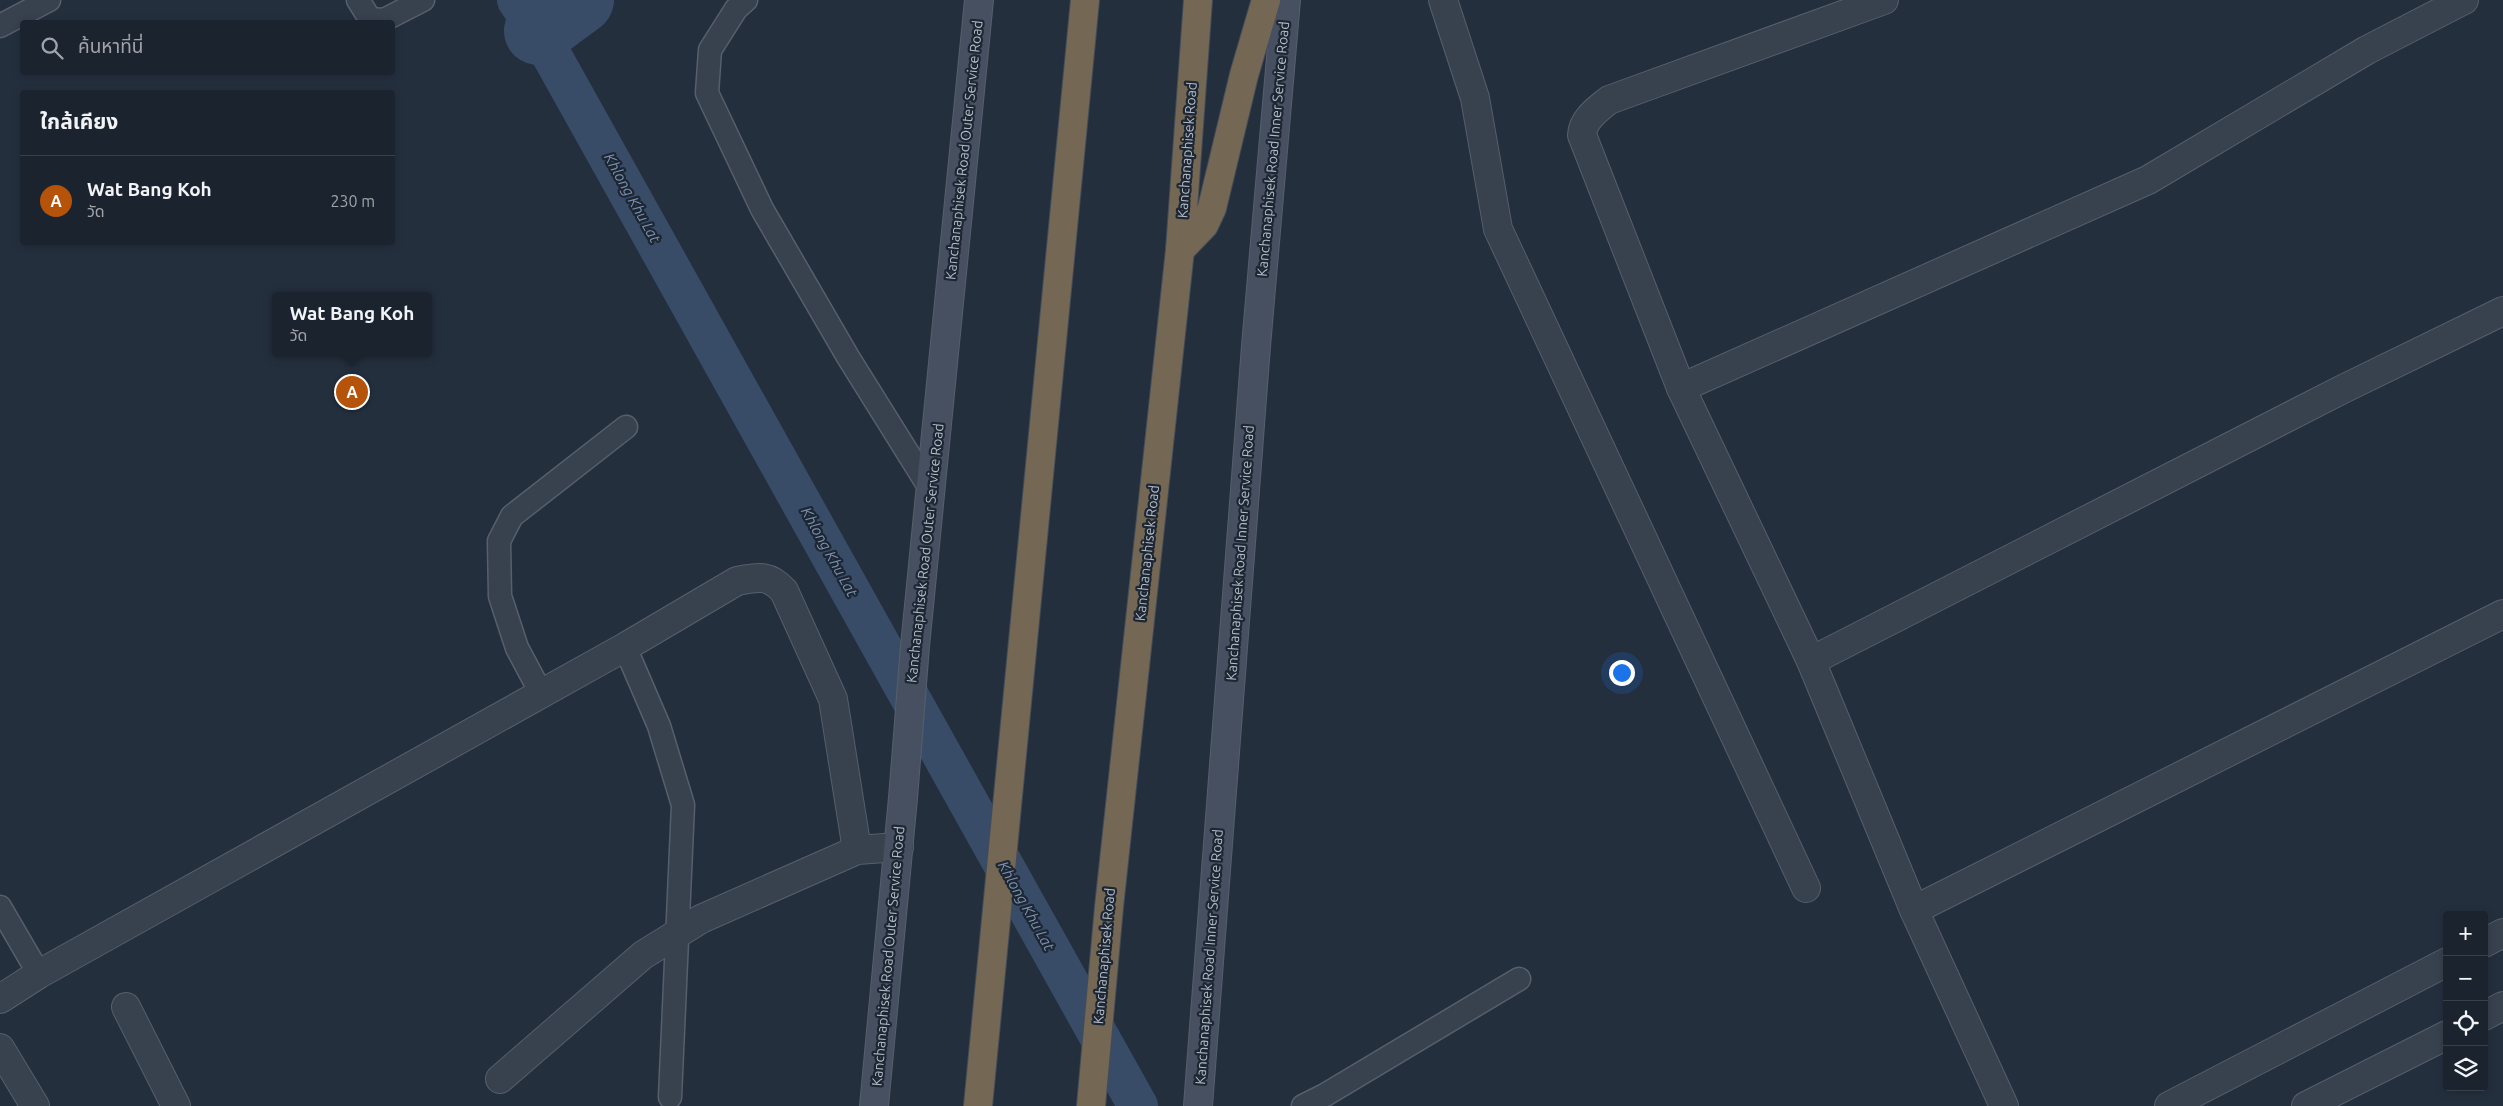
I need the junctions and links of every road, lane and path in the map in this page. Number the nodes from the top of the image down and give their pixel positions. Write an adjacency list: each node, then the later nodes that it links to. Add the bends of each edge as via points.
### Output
1 (49, 0): 13 (lane)
2 (358, 0): 3 (lane, via 370,19 384,20)
3 (423, 0)
4 (746, 0): 18 (lane, via 736,9 710,50 707,94 762,209 848,357)
5 (979, 0): 18 (main road, Kanchanaphisek Road Outer Service Road)
6 (1085, 0): 45 (highway)
7 (1198, 0): 14 (highway, Kanchanaphisek Road)
8 (1266, 0): 14 (highway, via 1212,208 1204,226)
9 (1286, 0): 47 (main road, Kanchanaphisek Road Inner Service Road)
10 (1443, 0): 25 (street, via 1475,98 1498,229)
11 (1884, 0): 16 (street, via 1609,100 1582,128 1583,140)
12 (2464, 0): 16 (street, via 2367,50 2148,180)
13 (0, 26)
14 (1180, 250): 46 (highway, Kanchanaphisek Road, via 1108,907)
15 (2503, 311): 21 (street, via 2343,389)
16 (1681, 388): 21 (street)
17 (626, 427): 22 (lane, via 512,516 498,541 500,596 517,648)
18 (931, 490): 23 (main road, Kanchanaphisek Road Outer Service Road)
19 (2503, 614): 27 (street)
20 (625, 647): 22 (street); 24 (street, via 737,581 774,580 784,591 833,699); 29 (lane, via 659,726 683,805)
21 (1811, 661): 27 (street)
22 (541, 693): 32 (street)
23 (899, 846): 24 (street); 44 (main road, Kanchanaphisek Road Outer Service Road)
24 (857, 850): 29 (street, via 701,919)
25 (1806, 888)
26 (0, 908): 32 (lane)
27 (1914, 910): 49 (street)
28 (2503, 933): 30 (street)
29 (676, 935): 40 (street, via 643,955); 41 (lane)
30 (2488, 941)
31 (2443, 964): 50 (street)
32 (39, 974): 34 (street)
33 (1519, 979): 48 (lane, via 1325,1096)
34 (0, 999)
35 (2503, 1006): 37 (street)
36 (126, 1007): 43 (street)
37 (2488, 1014)
38 (2443, 1037): 51 (street)
39 (0, 1048): 42 (street)
40 (500, 1079)
41 (670, 1097)
42 (34, 1106)
43 (176, 1106)
44 (874, 1106)
45 (978, 1106)
46 (1091, 1106)
47 (1198, 1106)
48 (1302, 1106)
49 (2004, 1106)
50 (2169, 1106)
51 (2306, 1106)

